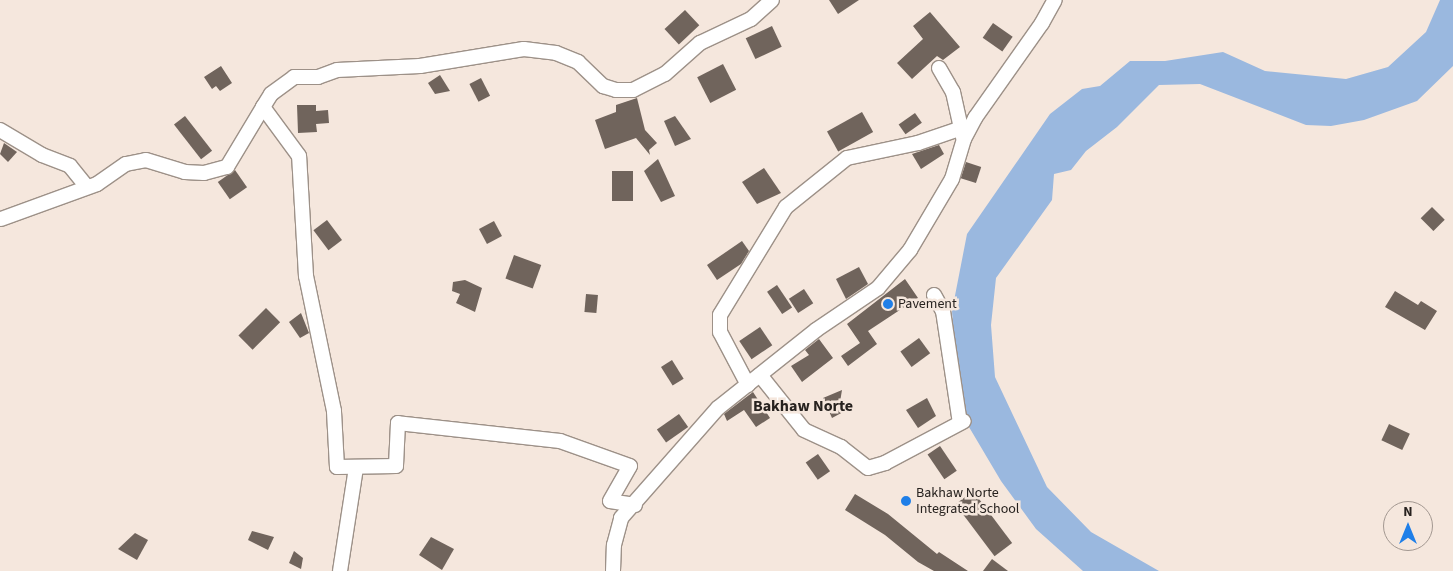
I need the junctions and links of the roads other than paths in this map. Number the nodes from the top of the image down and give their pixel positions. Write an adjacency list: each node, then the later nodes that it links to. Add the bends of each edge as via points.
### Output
1 (772, 0): 4 (street, via 751,19 700,43 665,74 633,90 604,86 578,62 556,53 524,49 420,66 337,70 318,77 294,77 271,94)
2 (1054, 0): 6 (street, via 1037,31)
3 (939, 68): 6 (street, via 953,92)
4 (263, 107): 7 (street, via 227,167 204,173 185,172 146,160 126,164); 12 (street, via 299,156 306,276 334,411 337,467)
5 (0, 130): 7 (street, via 42,155 70,166)
6 (963, 133): 10 (street, via 952,179 910,250 878,288 816,330); 11 (street, via 847,158 786,207 720,315 720,332)
7 (87, 188): 8 (street)
8 (1, 219)
9 (934, 295): 10 (street, via 943,311 962,422 885,463 868,468 841,447 804,430)
10 (760, 374): 11 (street)
11 (748, 384): 13 (street, via 718,408)
12 (356, 468): 13 (street, via 396,466 398,423 560,440 630,466 610,501); 14 (street)
13 (635, 505): 15 (street, via 622,518 614,545)
14 (340, 571)
15 (613, 571)

